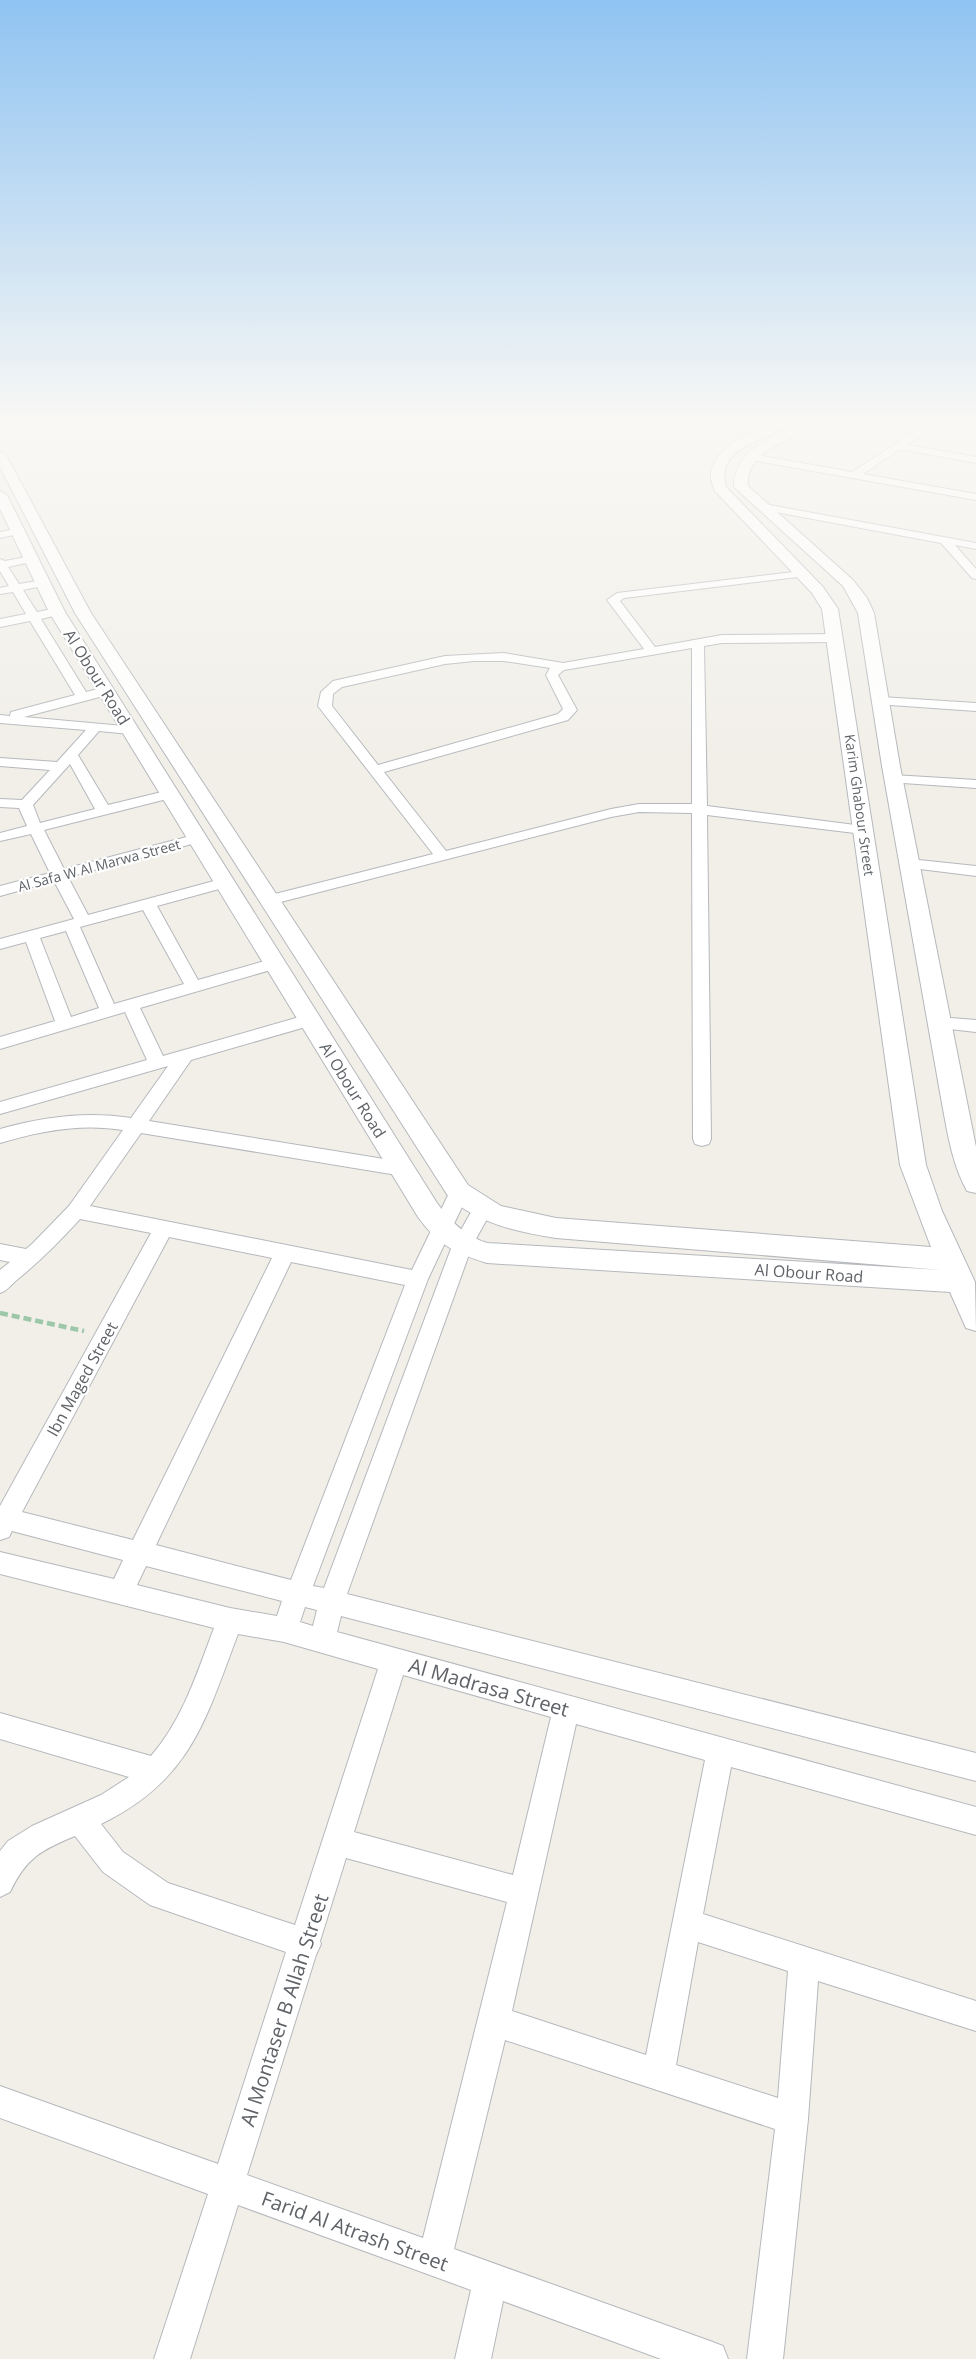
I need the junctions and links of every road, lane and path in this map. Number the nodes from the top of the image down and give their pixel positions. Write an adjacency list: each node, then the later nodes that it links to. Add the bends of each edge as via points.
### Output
1 (39, 532): 25 (street, Al Obour Road, via 67,586)
2 (762, 532): 9 (street, Karim Ghabour Street)
3 (792, 532): 8 (street)
4 (901, 532): 6 (street)
5 (9, 533): 10 (street, Al Obour Road)
6 (944, 540): 7 (street); 14 (street)
7 (976, 546)
8 (811, 549): 9 (street, via 799,554); 12 (street)
9 (780, 551): 13 (street, Karim Ghabour Street)
10 (31, 559): 11 (street); 15 (street, Al Obour Road)
11 (0, 564): 16 (street)
12 (835, 571): 13 (street, via 813,569); 28 (street, via 854,590 866,613)
13 (802, 574): 21 (street, Karim Ghabour Street, via 826,602); 23 (street, via 614,598)
14 (976, 576)
15 (43, 583): 16 (street); 18 (street, Al Obour Road)
16 (16, 588): 17 (street); 19 (street)
17 (0, 591)
18 (57, 612): 19 (street); 26 (street, Al Obour Road)
19 (33, 617): 20 (street); 27 (street)
20 (0, 623)
21 (836, 638): 22 (street); 46 (street, Karim Ghabour Street)
22 (698, 642): 23 (street); 43 (street)
23 (652, 651): 24 (street)
24 (566, 667): 37 (street, via 552,675 570,710 563,717); 37 (street, via 504,657 474,657 338,684 327,692 325,706)
25 (130, 686): 26 (street); 31 (street, Al Obour Road)
26 (105, 691): 27 (street); 33 (street, Al Obour Road)
27 (82, 698): 30 (street)
28 (881, 701): 29 (street); 38 (street)
29 (976, 706)
30 (1, 719): 32 (street)
31 (155, 724): 33 (street); 55 (street, Al Obour Road)
32 (95, 728): 33 (street); 34 (street)
33 (130, 730): 40 (street, Al Obour Road)
34 (70, 754): 36 (street); 44 (street)
35 (0, 762): 36 (street)
36 (59, 766): 42 (street)
37 (375, 770): 49 (street)
38 (893, 779): 39 (street); 50 (street)
39 (976, 784)
40 (170, 794): 44 (street); 48 (street, Al Obour Road)
41 (0, 803): 42 (street)
42 (26, 804): 45 (street)
43 (698, 808): 46 (street); 49 (street, via 625,810); 74 (street)
44 (104, 811): 45 (street)
45 (35, 828): 47 (street); 52 (street)
46 (863, 830): 86 (street, Karim Ghabour Street, via 913,1165)
47 (0, 837)
48 (198, 838): 52 (street, Al Safa W Al Marwa Street); 53 (street, Al Obour Road)
49 (442, 856): 55 (street)
50 (909, 864): 51 (street); 65 (street)
51 (976, 871)
52 (60, 875): 54 (street, Al Safa W Al Marwa Street); 57 (street)
53 (225, 883): 56 (street); 60 (street, Al Obour Road)
54 (0, 891)
55 (269, 900): 77 (street, Al Obour Road)
56 (148, 904): 57 (street); 61 (street)
57 (77, 923): 58 (street); 63 (street)
58 (31, 935): 59 (street); 66 (street)
59 (0, 944)
60 (275, 963): 61 (street); 64 (street, Al Obour Road)
61 (194, 987): 62 (street)
62 (130, 1005): 63 (street); 70 (street)
63 (109, 1011): 66 (street)
64 (310, 1020): 69 (street); 75 (street, Al Obour Road)
65 (939, 1023): 67 (street); 76 (street, via 962,1142)
66 (65, 1024): 68 (street)
67 (976, 1026)
68 (0, 1043)
69 (185, 1055): 70 (street); 72 (street)
70 (158, 1062): 71 (street)
71 (0, 1108)
72 (136, 1125): 73 (street, via 73,1120); 75 (street); 79 (street)
73 (0, 1136)
74 (702, 1139)
75 (403, 1169): 81 (street, Al Obour Road)
76 (976, 1184)
77 (459, 1192): 78 (street, Al Obour Road); 81 (street)
78 (482, 1209): 82 (street); 86 (street, Al Obour Road, via 528,1224 556,1228)
79 (76, 1211): 80 (street); 85 (street)
80 (164, 1228): 84 (street); 91 (street, Ibn Maged Street)
81 (441, 1229): 82 (street, Al Obour Road); 87 (street)
82 (462, 1246): 86 (street, Al Obour Road, via 487,1253); 97 (street)
83 (0, 1251): 85 (street)
84 (285, 1252): 87 (street); 93 (street)
85 (29, 1258): 88 (street)
86 (955, 1271): 90 (street, Karim Ghabour Street)
87 (418, 1279): 96 (street)
88 (0, 1285)
89 (0, 1314): 91 (path)
90 (976, 1320)
91 (105, 1336): 92 (street, Ibn Maged Street)
92 (2, 1522): 93 (street)
93 (140, 1553): 95 (street); 96 (street)
94 (0, 1563): 95 (street, Al Madrasa Street)
95 (121, 1591): 98 (street, Al Madrasa Street)
96 (298, 1594): 97 (street); 99 (street)
97 (332, 1602): 100 (street); 105 (street)
98 (230, 1620): 99 (street, Al Madrasa Street); 106 (street, via 191,1719)
99 (284, 1630): 100 (street, Al Madrasa Street)
100 (322, 1641): 101 (street, Al Madrasa Street)
101 (394, 1661): 102 (street, Al Madrasa Street); 109 (street, Al Montaser B Allah Street)
102 (566, 1709): 104 (street, Al Madrasa Street); 111 (street)
103 (0, 1726): 106 (street)
104 (720, 1751): 108 (street, Al Madrasa Street); 112 (street)
105 (976, 1767)
106 (156, 1771): 107 (street, via 121,1800)
107 (80, 1820): 110 (street, via 21,1848 9,1861); 113 (street, via 113,1862 160,1895)
108 (976, 1821)
109 (338, 1842): 111 (street); 113 (street, Al Montaser B Allah Street)
110 (0, 1882)
111 (524, 1892): 116 (street)
112 (687, 1924): 114 (street); 117 (street)
113 (306, 1944): 120 (street, Al Montaser B Allah Street)
114 (804, 1962): 115 (street); 119 (street)
115 (976, 2016)
116 (494, 2021): 117 (street); 121 (street)
117 (658, 2074): 119 (street)
118 (2, 2107): 120 (street, Farid Al Atrash Street)
119 (792, 2119): 126 (street)
120 (228, 2185): 121 (street, Farid Al Atrash Street); 123 (street, Al Montaser B Allah Street)
121 (435, 2259): 122 (street, Farid Al Atrash Street)
122 (491, 2279): 124 (street); 125 (street, Farid Al Atrash Street)
123 (172, 2359)
124 (473, 2359)
125 (710, 2359)
126 (765, 2359)

